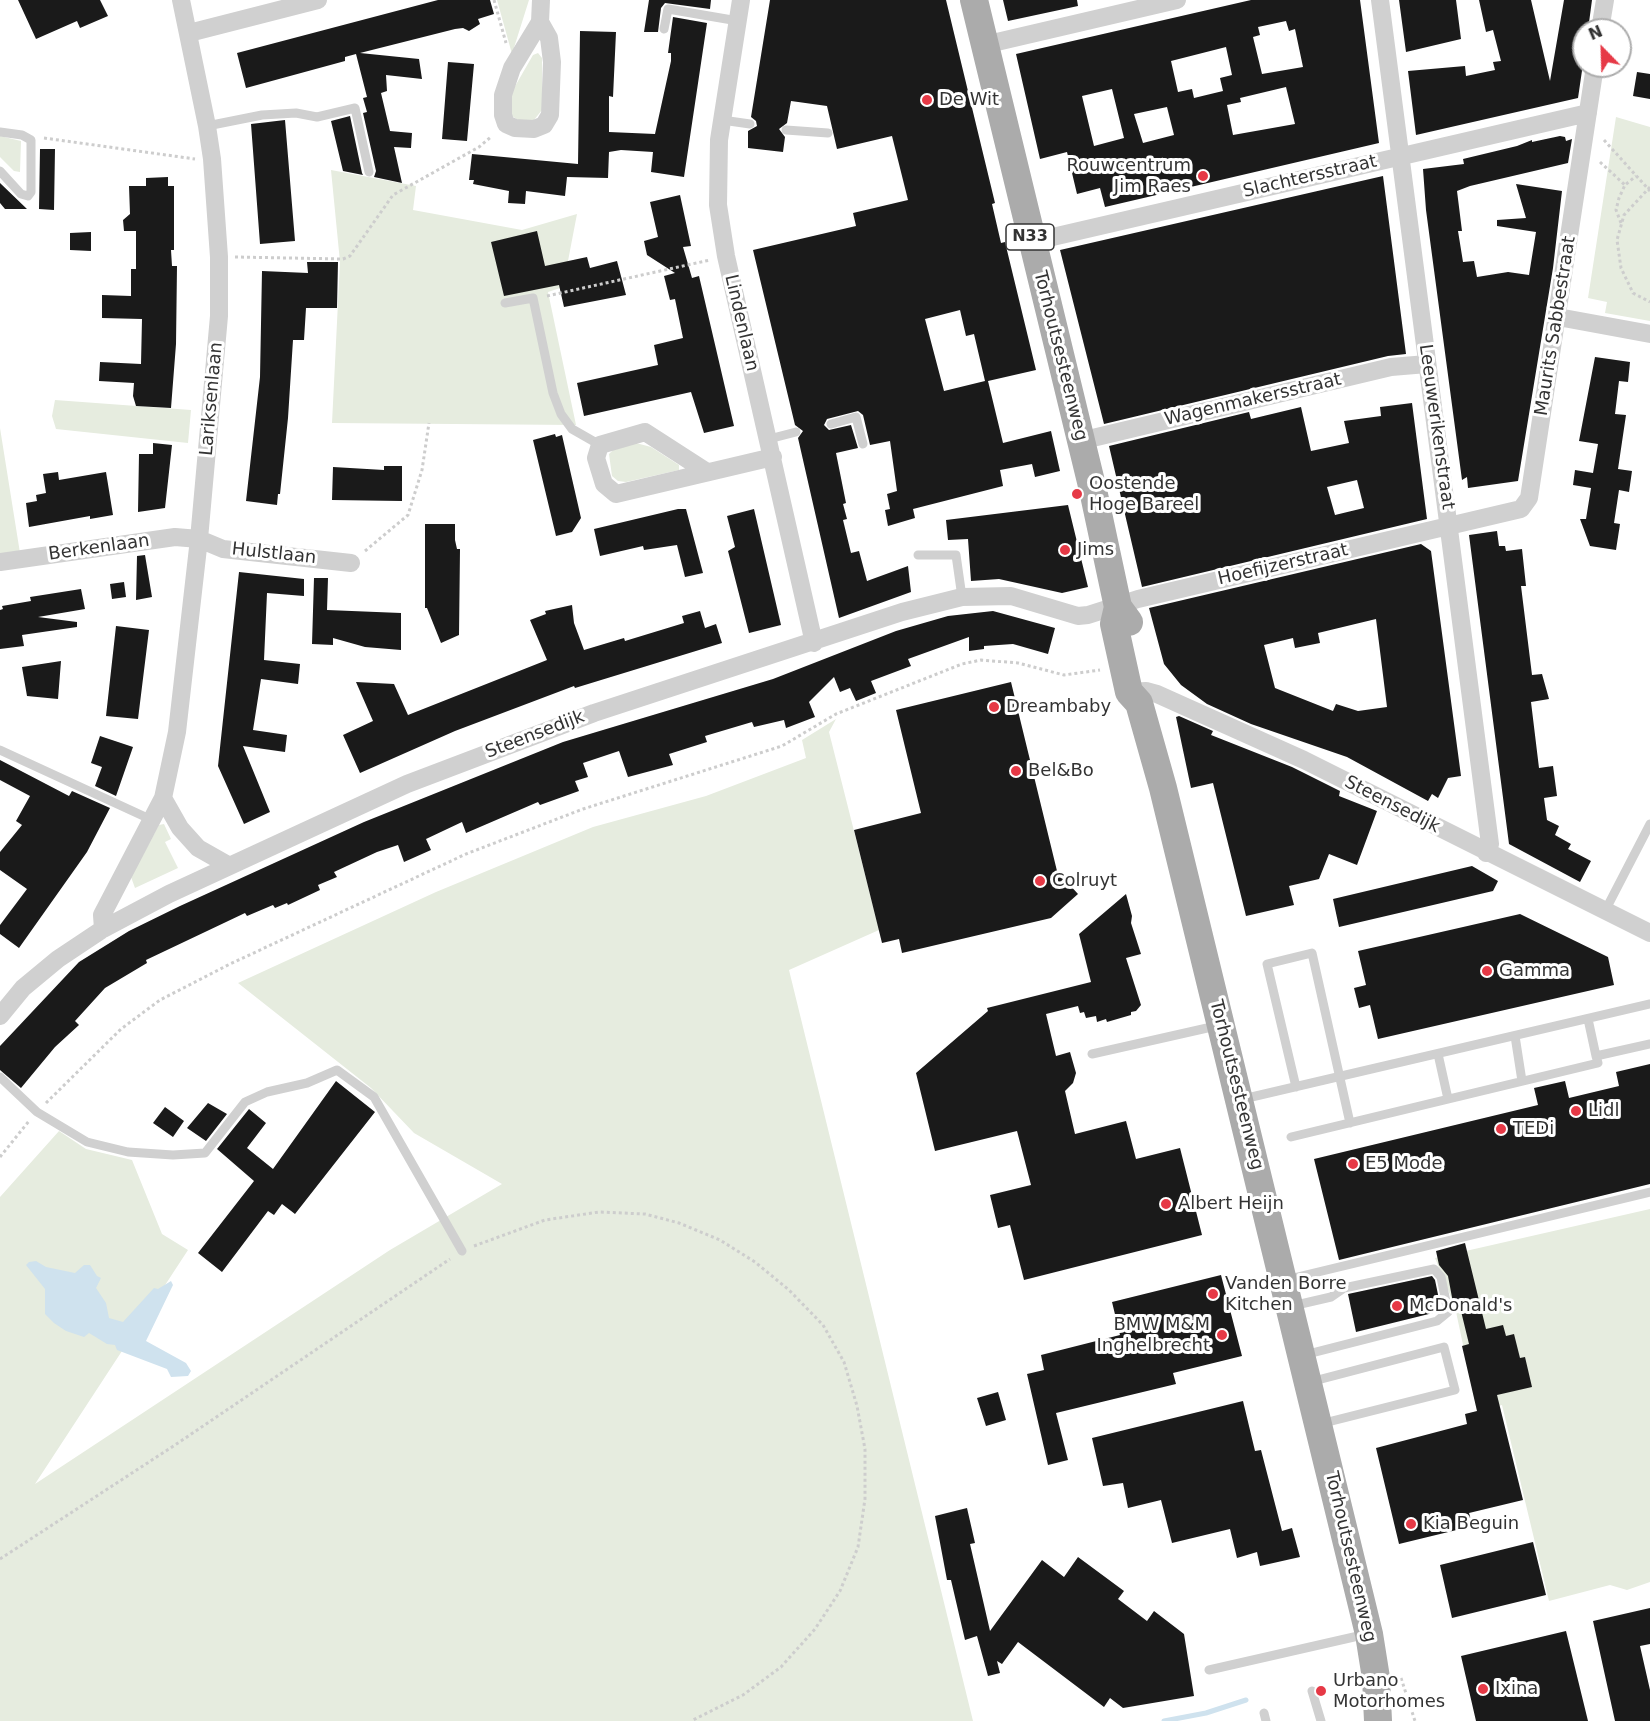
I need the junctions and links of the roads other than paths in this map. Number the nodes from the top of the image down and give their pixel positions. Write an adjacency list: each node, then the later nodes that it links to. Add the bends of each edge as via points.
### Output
1 (181, 0): 13 (street, Lariksenlaan)
2 (318, 0): 13 (street)
3 (541, 0): 11 (street)
4 (741, 0): 10 (street, Lindenlaan)
5 (974, 0): 14 (main road, Torhoutsesteenweg / N33)
6 (1177, 0): 14 (street)
7 (1380, 0): 23 (street, Leeuwerikenstraat)
8 (1605, 0): 9 (street)
9 (1602, 18)
10 (738, 21): 12 (lane, via 668,9); 17 (street, Lindenlaan)
11 (540, 22): 11 (street, via 549,38 552,62 550,115 544,125 534,129 515,128 506,124 502,115 503,95 512,68)
12 (664, 30)
13 (189, 33): 19 (street, Lariksenlaan)
14 (984, 45): 26 (main road, Torhoutsesteenweg / N33)
15 (1593, 78): 16 (street, Maurits Sabbestraat)
16 (1588, 113): 23 (street, Slachtersstraat); 28 (street, Maurits Sabbestraat)
17 (722, 120): 18 (lane); 36 (street, Lindenlaan, via 718,205 726,256)
18 (750, 123)
19 (207, 126): 25 (lane, via 262,115 296,113 317,117 355,108); 39 (street, Lariksenlaan, via 219,257 219,316)
20 (786, 130): 22 (lane)
21 (0, 132): 24 (lane, via 31,140 32,187 28,196 21,194)
22 (828, 133)
23 (1400, 156): 26 (street, Slachtersstraat); 30 (street, Leeuwerikenstraat)
24 (0, 171)
25 (369, 172)
26 (1031, 242): 33 (main road, Torhoutsesteenweg / N33)
27 (505, 303): 35 (lane, via 533,298 561,414 572,429)
28 (1558, 317): 29 (street); 38 (street, Maurits Sabbestraat, via 1526,506)
29 (1650, 334)
30 (1427, 364): 33 (street, Wagenmakersstraat, via 1391,367); 38 (street, Leeuwerikenstraat)
31 (831, 423): 34 (lane, via 856,417)
32 (796, 432): 36 (lane)
33 (1080, 441): 44 (main road, Torhoutsesteenweg / N33)
34 (864, 444)
35 (600, 445): 37 (street, via 645,432); 37 (street, via 596,458 604,484 616,494)
36 (771, 448): 37 (street); 45 (street, Lindenlaan)
37 (706, 472)
38 (1449, 526): 44 (street, Hoefijzerstraat, via 1138,599); 51 (street, Leeuwerikenstraat, via 1490,844)
39 (199, 539): 41 (street, Berkenlaan, via 175,537); 42 (street, Hulstlaan, via 224,549); 48 (street, Lariksenlaan, via 177,732)
40 (918, 555): 43 (lane, via 956,555)
41 (0, 562)
42 (351, 563)
43 (962, 597): 44 (street, Steensedijk, via 1011,596 1078,616); 45 (street, Steensedijk, via 902,612)
44 (1118, 607): 46 (main road, Torhoutsesteenweg / N33, via 1114,624)
45 (814, 643): 52 (street, Steensedijk, via 594,713 406,784)
46 (1138, 695): 51 (street, Steensedijk, via 1304,760); 59 (main road, Torhoutsesteenweg / N33)
47 (0, 750): 49 (lane)
48 (163, 798): 49 (street, Lariksenlaan); 52 (street, via 180,828 198,848)
49 (152, 820): 54 (street, Lariksenlaan, via 102,915)
50 (1650, 824): 53 (lane)
51 (1486, 853): 53 (street, Steensedijk)
52 (228, 865): 54 (street, Steensedijk)
53 (1605, 911): 55 (street, Steensedijk)
54 (102, 928): 57 (street, Steensedijk, via 57,958 23,988)
55 (1650, 933)
56 (1650, 1004): 58 (lane)
57 (0, 1016)
58 (1588, 1019): 60 (lane); 64 (lane)
59 (1222, 1024): 62 (lane); 70 (main road, Torhoutsesteenweg / N33)
60 (1515, 1036): 63 (lane); 67 (lane)
61 (1650, 1044): 64 (lane)
62 (1092, 1054)
63 (1438, 1054): 65 (lane); 69 (lane)
64 (1596, 1056): 67 (lane, via 1598,1063)
65 (1341, 1076): 68 (lane); 68 (lane, via 1312,953 1268,964); 71 (lane)
66 (0, 1077): 74 (lane, via 37,1112 87,1142 128,1152 173,1155 205,1153 245,1102 337,1070 374,1097)
67 (1522, 1081): 69 (lane)
68 (1296, 1087): 70 (lane)
69 (1448, 1099): 71 (lane)
70 (1240, 1100): 75 (main road, Torhoutsesteenweg / N33)
71 (1350, 1123): 72 (lane)
72 (1291, 1137)
73 (1650, 1192): 75 (lane)
74 (462, 1251)
75 (1286, 1294): 76 (main road, Torhoutsesteenweg / N33); 76 (lane, via 1330,1297 1344,1288 1434,1269 1441,1277 1448,1312 1437,1321)
76 (1305, 1369): 77 (main road, Torhoutsesteenweg / N33); 77 (lane, via 1444,1347 1455,1390)
77 (1318, 1425): 78 (main road, Torhoutsesteenweg / N33)
78 (1369, 1634): 79 (lane); 81 (main road, Torhoutsesteenweg / N33)
79 (1209, 1670)
80 (1312, 1691): 82 (lane)
81 (1380, 1720)
82 (1321, 1721)

